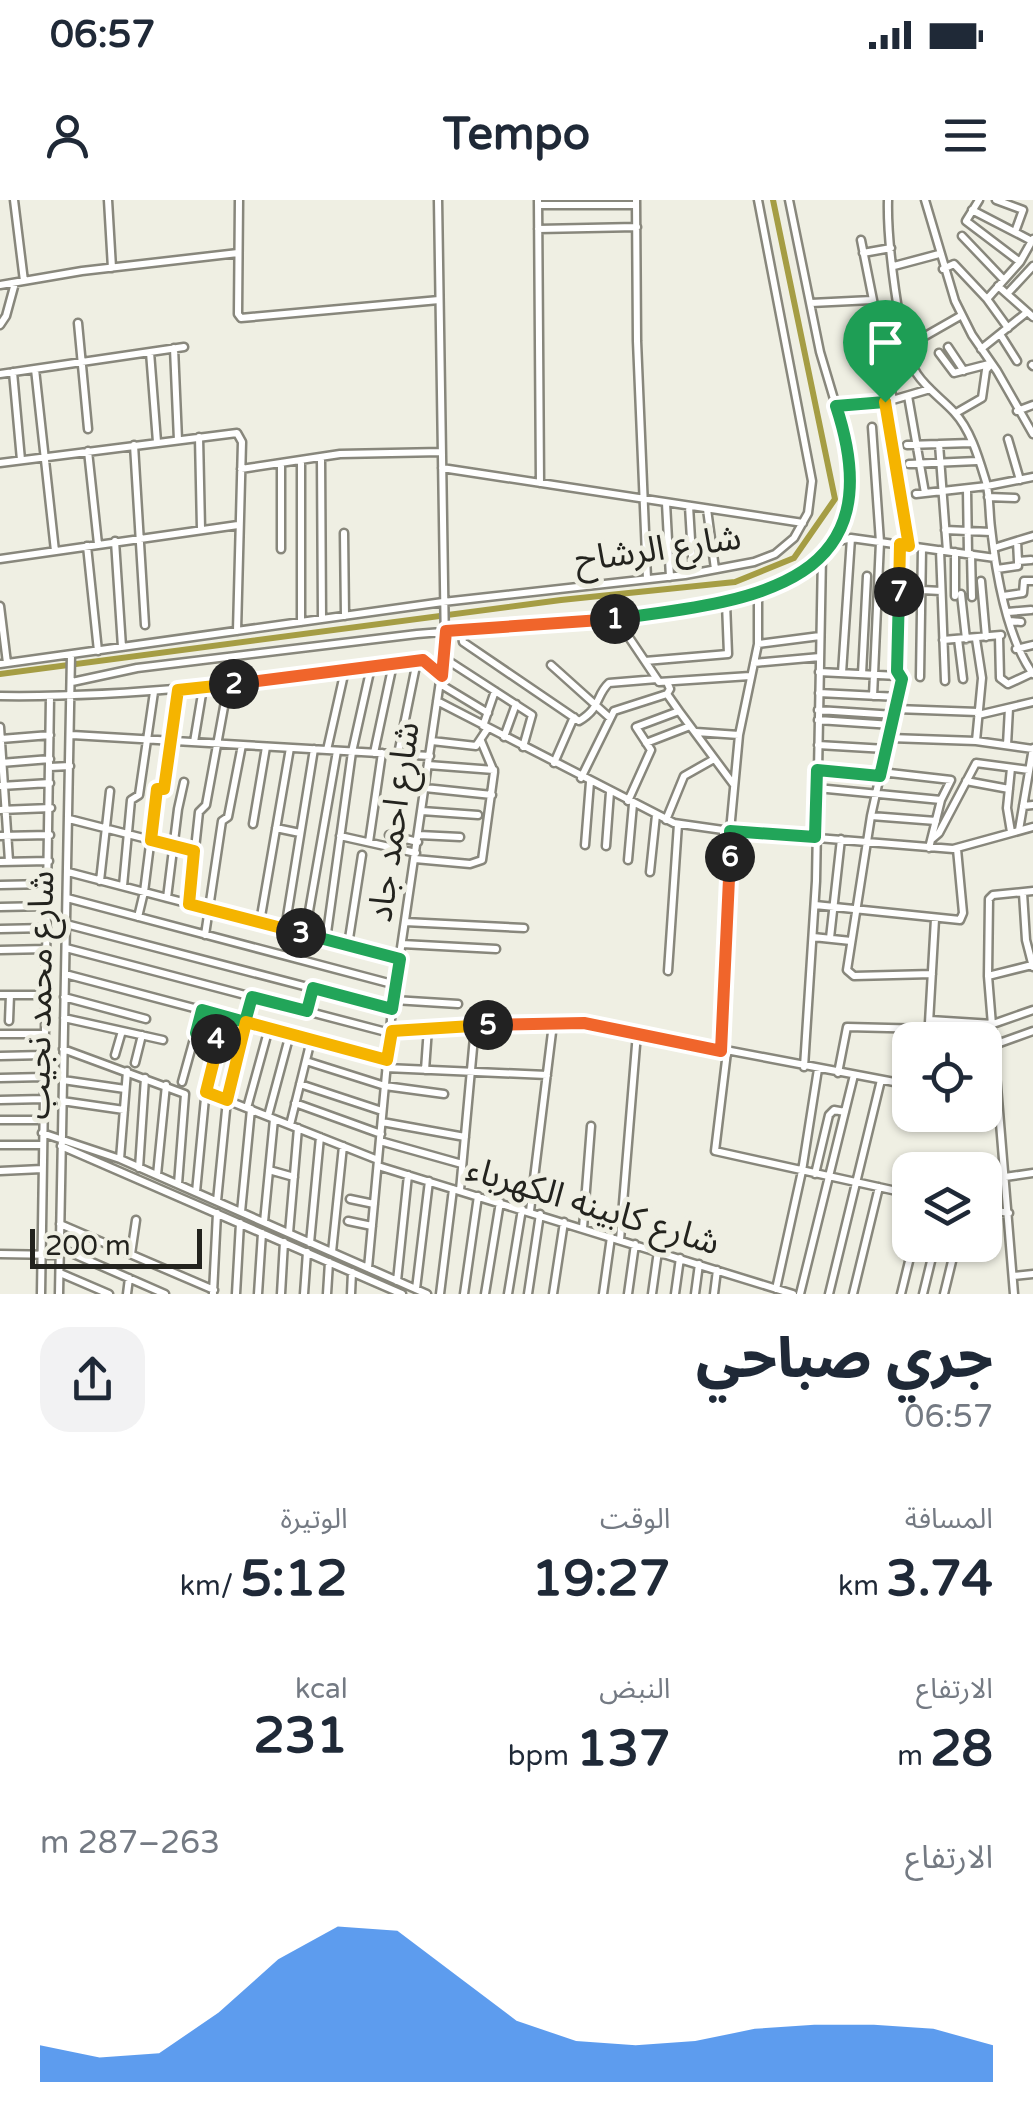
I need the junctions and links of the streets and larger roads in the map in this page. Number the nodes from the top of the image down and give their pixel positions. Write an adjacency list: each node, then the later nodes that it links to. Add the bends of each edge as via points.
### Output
1 (14, 200): 31 (street)
2 (108, 200): 29 (street)
3 (239, 200): 24 (street)
4 (438, 200): 36 (street, شارع احمد جاد)
5 (758, 200): 103 (street, via 812,481)
6 (789, 200): 38 (street)
7 (888, 200): 22 (street)
8 (924, 200): 18 (street)
9 (979, 200): 13 (street)
10 (996, 200): 16 (street, via 1023,210)
11 (636, 202): 12 (street); 14 (street)
12 (538, 203): 15 (street)
13 (972, 210): 16 (street); 26 (street, via 967,222)
14 (636, 228): 15 (street); 99 (street)
15 (538, 229): 93 (street)
16 (1016, 232): 21 (street)
17 (962, 236): 32 (street)
18 (934, 237): 20 (street); 25 (street)
19 (861, 240): 23 (street)
20 (924, 240)
21 (1033, 240): 26 (street)
22 (891, 248): 23 (street); 27 (street)
23 (863, 252): 37 (street)
24 (238, 253): 29 (street); 36 (street, via 242,318)
25 (938, 254): 27 (street); 30 (street)
26 (1020, 262): 32 (street)
27 (894, 266): 46 (street)
28 (1033, 266): 34 (street)
29 (112, 268): 31 (street)
30 (943, 269): 35 (street, via 954,264); 39 (street)
31 (19, 282): 33 (street); 42 (street)
32 (1000, 282): 34 (street); 35 (street)
33 (0, 286)
34 (1007, 294): 40 (street)
35 (986, 298): 43 (street)
36 (440, 300): 78 (street, شارع احمد جاد)
37 (872, 300): 38 (street); 61 (street)
38 (811, 302): 63 (street)
39 (962, 315): 46 (street); 49 (street)
40 (1030, 315): 43 (street)
41 (78, 323): 53 (street)
42 (0, 325)
43 (1008, 328): 44 (street)
44 (1000, 334): 49 (street); 52 (street)
45 (184, 347): 47 (street)
46 (906, 347): 59 (street)
47 (174, 348): 50 (street); 71 (street)
48 (948, 348): 56 (street)
49 (981, 350): 54 (street)
50 (150, 352): 53 (street); 72 (street)
51 (940, 353): 56 (street, via 954,373)
52 (1017, 361)
53 (82, 362): 55 (street); 67 (street)
54 (990, 364): 56 (street); 64 (street); 65 (street, via 982,398)
55 (35, 369): 57 (street); 79 (street)
56 (964, 371)
57 (13, 372): 58 (street); 81 (street)
58 (0, 374)
59 (930, 390): 60 (street); 65 (street)
60 (908, 396): 61 (street); 76 (street)
61 (889, 401): 63 (street); 120 (street)
62 (1033, 405): 64 (street)
63 (836, 406): 115 (street, via 851,482)
64 (1017, 411): 68 (street)
65 (956, 414): 73 (street)
66 (872, 426): 116 (street)
67 (88, 429)
68 (1033, 434)
69 (199, 437): 71 (street); 90 (street, via 240,435); 105 (street)
70 (1008, 439): 92 (street)
71 (178, 440): 72 (street)
72 (157, 442): 75 (street)
73 (972, 443): 74 (street); 83 (street)
74 (939, 444): 76 (street); 85 (street)
75 (134, 445): 77 (street); 111 (street)
76 (912, 445): 88 (street)
77 (88, 451): 79 (street); 117 (street)
78 (442, 452): 80 (street); 89 (street, شارع احمد جاد)
79 (44, 457): 81 (street); 124 (street)
80 (321, 458): 82 (street); 152 (street)
81 (21, 460): 84 (street)
82 (300, 460): 86 (street); 153 (street)
83 (978, 461): 85 (street); 94 (street)
84 (0, 463)
85 (940, 463): 88 (street); 96 (street)
86 (280, 464): 90 (street); 123 (street)
87 (909, 464): 88 (street)
88 (920, 464): 96 (street, via 921,494)
89 (442, 468): 93 (street); 147 (street, شارع احمد جاد)
90 (241, 470): 104 (street)
91 (1033, 477): 92 (street)
92 (1020, 480): 94 (street)
93 (540, 483): 99 (street)
94 (987, 486): 95 (street); 97 (street)
95 (967, 489): 96 (street); 107 (street)
96 (942, 492): 106 (street)
97 (988, 497): 98 (street); 108 (street)
98 (1015, 498)
99 (642, 499): 100 (street); 137 (street)
100 (666, 502): 101 (street); 136 (street)
101 (689, 506): 102 (street); 134 (street)
102 (707, 508): 103 (street); 132 (street)
103 (803, 523): 132 (street, شارع الرشاح, via 775,554)
104 (238, 524): 105 (street); 157 (street)
105 (201, 530): 111 (street)
106 (946, 530): 107 (street); 125 (street)
107 (968, 531): 108 (street); 127 (street)
108 (991, 532): 122 (street)
109 (344, 533): 149 (street)
110 (1033, 536): 114 (street)
111 (140, 537): 113 (street); 155 (street)
112 (850, 538): 115 (street); 116 (street); 183 (street)
113 (115, 541): 117 (street); 168 (street)
114 (1017, 541): 122 (street); 131 (street)
115 (836, 542): 126 (street)
116 (880, 542): 118 (street); 185 (street)
117 (98, 544): 119 (street)
118 (900, 544): 120 (street); 188 (street)
119 (87, 546): 124 (street); 170 (street)
120 (909, 546): 121 (street)
121 (922, 548): 125 (street); 140 (street)
122 (994, 548): 129 (street)
123 (280, 549)
124 (55, 551): 128 (street)
125 (947, 551): 127 (street); 141 (street); 163 (street)
126 (822, 554): 142 (street); 160 (street)
127 (969, 554): 129 (street); 144 (street)
128 (0, 558)
129 (995, 558): 133 (street)
130 (1030, 560): 131 (street)
131 (1018, 562): 133 (street)
132 (716, 569): 134 (street, شارع الرشاح)
133 (997, 569): 143 (street)
134 (693, 574): 136 (street, شارع الرشاح)
135 (867, 576): 184 (street)
136 (670, 577): 137 (street, شارع الرشاح)
137 (647, 579): 147 (street, شارع الرشاح)
138 (1033, 580): 143 (street, via 1024,581 1023,593)
139 (980, 581): 162 (street)
140 (922, 590): 141 (street); 189 (street)
141 (941, 591): 165 (street)
142 (758, 594): 145 (street); 166 (street)
143 (1003, 596): 150 (street)
144 (972, 597)
145 (726, 603): 151 (street); 174 (street, via 728,654)
146 (0, 606): 176 (street)
147 (444, 607): 149 (street, شارع الرشاح); 158 (street, شارع احمد جاد)
148 (1031, 610): 150 (street)
149 (345, 616): 152 (street, شارع الرشاح)
150 (1009, 616): 154 (street); 159 (street)
151 (616, 618): 156 (street); 174 (street)
152 (322, 619): 153 (street, شارع الرشاح)
153 (301, 622): 157 (street, شارع الرشاح)
154 (1021, 622)
155 (145, 625)
156 (461, 630): 158 (street); 218 (street, via 463,642)
157 (238, 631): 168 (street, شارع الرشاح)
158 (446, 631): 173 (street, شارع احمد جاد); 191 (street)
159 (1012, 634): 161 (street); 169 (street)
160 (820, 636): 166 (street); 171 (street)
161 (999, 636): 162 (street); 186 (street, via 1000,678 1008,684)
162 (986, 637): 164 (street)
163 (962, 639): 164 (street); 165 (street); 190 (street)
164 (976, 639): 217 (street)
165 (943, 640): 194 (street)
166 (758, 644): 178 (street)
167 (1033, 645): 169 (street)
168 (122, 647): 170 (street, شارع الرشاح)
169 (1016, 648): 186 (street)
170 (98, 651): 172 (street, شارع الرشاح)
171 (820, 657): 178 (street); 182 (street)
172 (71, 658): 176 (street, شارع الرشاح); 191 (street, شارع محمد نجيب)
173 (444, 658): 192 (street, شارع احمد جاد); 199 (street)
174 (645, 660): 193 (street)
175 (418, 661): 177 (street); 192 (street, via 428,661); 252 (street)
176 (4, 663)
177 (393, 664): 180 (street); 251 (street)
178 (754, 664): 187 (street)
179 (551, 665): 211 (street)
180 (371, 667): 181 (street); 250 (street)
181 (344, 670): 196 (street); 248 (street)
182 (819, 672): 183 (street); 201 (street)
183 (842, 673): 184 (street)
184 (862, 674): 185 (street)
185 (876, 674): 188 (street); 205 (street)
186 (1032, 674)
187 (750, 676): 195 (street); 226 (street)
188 (900, 676): 207 (street)
189 (920, 677)
190 (962, 679)
191 (72, 680): 206 (street, شارع محمد نجيب)
192 (441, 680): 208 (street, شارع احمد جاد); 216 (street)
193 (656, 680): 195 (street); 211 (street, via 609,682)
194 (944, 680)
195 (668, 682): 202 (street)
196 (228, 684): 197 (street); 238 (street)
197 (202, 688): 198 (street); 236 (street)
198 (178, 690): 200 (street); 233 (street)
199 (495, 691): 210 (street); 216 (street)
200 (154, 692): 206 (street); 231 (street)
201 (819, 693): 205 (street); 213 (street)
202 (667, 694): 214 (street); 219 (street, via 617,709)
203 (0, 696): 204 (street)
204 (50, 696): 206 (street); 227 (street, شارع محمد نجيب)
205 (874, 696): 207 (street)
206 (73, 697): 225 (street, شارع محمد نجيب)
207 (899, 697): 215 (street)
208 (437, 702): 223 (street); 234 (street, شارع احمد جاد)
209 (1033, 702): 212 (street)
210 (516, 704): 228 (street); 243 (street, via 532,717)
211 (598, 706): 218 (street, via 580,721); 219 (street)
212 (1009, 708): 217 (street); 241 (street)
213 (818, 710): 215 (street); 220 (street)
214 (679, 711): 224 (street); 237 (street, via 637,726)
215 (895, 712): 217 (street); 222 (street)
216 (488, 713): 223 (street)
217 (978, 714): 232 (street)
218 (574, 717): 258 (street)
219 (610, 718): 266 (street)
220 (818, 720): 222 (street); 240 (street)
221 (0, 726): 230 (street)
222 (892, 726): 229 (street)
223 (486, 727): 228 (street); 235 (street)
224 (692, 729): 226 (street); 237 (street); 253 (street)
225 (72, 735): 231 (street); 259 (street, شارع محمد نجيب)
226 (739, 735): 272 (street)
227 (50, 736): 230 (street); 257 (street, شارع محمد نجيب)
228 (504, 737): 243 (street)
229 (889, 738): 232 (street); 246 (street)
230 (0, 740): 256 (street)
231 (147, 740): 233 (street); 271 (street)
232 (976, 740): 241 (street)
233 (170, 741): 236 (street); 276 (street, via 164,789)
234 (432, 741): 235 (street); 254 (street, شارع احمد جاد)
235 (481, 741): 261 (street)
236 (194, 742): 238 (street)
237 (646, 743): 283 (street, via 651,750)
238 (219, 744): 239 (street); 320 (street)
239 (242, 745): 242 (street); 342 (street)
240 (818, 745): 246 (street); 262 (street)
241 (1007, 745): 245 (street)
242 (266, 746): 244 (street); 295 (street)
243 (523, 747): 258 (street)
244 (290, 748): 247 (street); 299 (street)
245 (1033, 748): 264 (street)
246 (886, 749): 263 (street)
247 (314, 750): 248 (street); 303 (street)
248 (327, 750): 249 (street)
249 (337, 751): 250 (street); 353 (street)
250 (352, 752): 251 (street); 307 (street)
251 (378, 753): 252 (street); 313 (street)
252 (398, 754): 254 (street)
253 (714, 759): 272 (street); 293 (street, via 685,775)
254 (429, 761): 261 (street); 274 (street, شارع احمد جاد)
255 (912, 762): 265 (street)
256 (1, 763): 257 (street); 273 (street)
257 (50, 763): 259 (street); 270 (street, شارع محمد نجيب)
258 (554, 763): 266 (street)
259 (70, 766): 292 (street, شارع محمد نجيب)
260 (1011, 768): 264 (street); 269 (street, via 976,763); 277 (street)
261 (494, 770): 281 (street)
262 (817, 770): 263 (street); 275 (street)
263 (881, 774): 265 (street); 280 (street)
264 (1030, 774): 285 (street)
265 (910, 775): 282 (street, via 951,780)
266 (581, 778): 268 (street)
267 (184, 782): 317 (street)
268 (590, 782): 279 (street); 316 (street)
269 (966, 782): 277 (street); 315 (street)
270 (50, 783): 273 (street); 286 (street, شارع محمد نجيب)
271 (140, 785): 276 (street); 302 (street, via 131,800)
272 (734, 785): 300 (street)
273 (2, 786): 287 (street)
274 (425, 788): 281 (street); 288 (street, شارع احمد جاد)
275 (816, 788): 280 (street); 309 (street)
276 (157, 789): 311 (street)
277 (1008, 790): 301 (street, via 1006,808)
278 (110, 791): 298 (street)
279 (610, 792): 283 (street); 318 (street)
280 (876, 794): 282 (street); 291 (street)
281 (492, 795): 322 (street, via 480,862)
282 (941, 800): 294 (street)
283 (630, 802): 290 (street); 323 (street)
284 (1033, 805): 285 (street)
285 (1023, 806): 301 (street)
286 (51, 808): 287 (street); 304 (street, شارع محمد نجيب)
287 (3, 810): 306 (street)
288 (422, 811): 289 (street); 310 (street, شارع احمد جاد)
289 (478, 815)
290 (656, 815): 293 (street); 327 (street)
291 (871, 816): 294 (street); 314 (street)
292 (69, 819): 298 (street); 326 (street, شارع محمد نجيب)
293 (666, 820): 296 (street)
294 (936, 821): 315 (street)
295 (253, 824)
296 (678, 824): 300 (street); 368 (street)
297 (1033, 827): 301 (street)
298 (106, 828): 302 (street); 328 (street)
299 (276, 828): 303 (street); 346 (street)
300 (730, 831): 309 (street); 412 (street)
301 (1015, 831): 319 (street)
302 (128, 834): 311 (street); 331 (street)
303 (300, 834): 352 (street)
304 (50, 835): 306 (street); 324 (street, شارع محمد نجيب)
305 (389, 835): 310 (street)
306 (4, 836): 325 (street)
307 (340, 836): 313 (street); 358 (street)
308 (460, 837): 310 (street)
309 (815, 837): 312 (street); 338 (street)
310 (418, 838): 322 (street, شارع احمد جاد)
311 (151, 840): 317 (street); 333 (street)
312 (841, 840): 314 (street); 341 (street)
313 (369, 842): 322 (street)
314 (866, 842): 315 (street); 343 (street)
315 (930, 844): 319 (street)
316 (585, 845)
317 (174, 846): 320 (street); 336 (street)
318 (606, 846)
319 (957, 849): 345 (street, via 963,916)
320 (194, 851): 337 (street)
321 (362, 855): 361 (street)
322 (416, 856): 347 (street, شارع احمد جاد)
323 (628, 860)
324 (49, 861): 325 (street); 329 (street, شارع محمد نجيب)
325 (4, 862)
326 (68, 872): 328 (street); 335 (street, شارع محمد نجيب)
327 (650, 872)
328 (100, 880): 331 (street)
329 (48, 884): 330 (street); 339 (street, شارع محمد نجيب)
330 (0, 885)
331 (122, 886): 333 (street)
332 (1033, 891): 334 (street)
333 (144, 892): 336 (street); 344 (street)
334 (1023, 893): 354 (street); 371 (street, via 990,897)
335 (67, 898): 344 (street); 348 (street, شارع محمد نجيب)
336 (167, 898): 337 (street)
337 (189, 904): 342 (street)
338 (815, 905): 341 (street); 356 (street)
339 (48, 906): 340 (street); 350 (street, شارع محمد نجيب)
340 (0, 907)
341 (834, 907): 343 (street); 357 (street)
342 (210, 909): 346 (street); 355 (street)
343 (857, 910): 345 (street); 359 (street)
344 (138, 917): 355 (street)
345 (936, 919): 370 (street)
346 (260, 922): 352 (street)
347 (405, 922): 351 (street); 360 (street, شارع احمد جاد)
348 (66, 924): 362 (street, شارع محمد نجيب); 373 (street)
349 (0, 928): 350 (street)
350 (47, 928): 363 (street, شارع محمد نجيب)
351 (524, 928)
352 (285, 929): 353 (street)
353 (306, 934): 358 (street)
354 (1029, 934): 367 (street)
355 (205, 935): 372 (street)
356 (813, 937): 357 (street); 419 (street)
357 (830, 938): 359 (street)
358 (326, 940): 361 (street)
359 (852, 941): 370 (street, via 850,975)
360 (402, 944): 364 (street); 366 (street, شارع احمد جاد)
361 (348, 946): 366 (street)
362 (66, 948): 369 (street, شارع محمد نجيب); 378 (street)
363 (46, 949): 365 (street); 376 (street, شارع محمد نجيب)
364 (496, 949)
365 (0, 950)
366 (400, 959): 372 (street, شارع احمد جاد)
367 (1033, 966): 371 (street)
368 (668, 971)
369 (65, 974): 377 (street, شارع محمد نجيب); 381 (street)
370 (932, 974): 386 (street)
371 (988, 976): 390 (street)
372 (396, 985): 379 (street, شارع احمد جاد)
373 (313, 988): 379 (street); 383 (street)
374 (0, 995): 375 (street)
375 (10, 995): 376 (street); 387 (street)
376 (45, 995): 403 (street, شارع محمد نجيب)
377 (64, 997): 384 (street, شارع محمد نجيب); 385 (street)
378 (252, 997): 383 (street); 388 (street)
379 (393, 1004): 380 (street); 399 (street, شارع احمد جاد)
380 (458, 1004)
381 (202, 1010): 388 (street); 401 (street)
382 (1033, 1010): 391 (street)
383 (307, 1011): 399 (street)
384 (64, 1018): 397 (street); 411 (street, شارع محمد نجيب)
385 (146, 1018)
386 (930, 1020): 389 (street)
387 (9, 1021)
388 (246, 1022): 394 (street); 442 (street)
389 (962, 1022)
390 (993, 1022)
391 (999, 1022)
392 (553, 1023): 393 (street); 400 (street); 425 (street)
393 (474, 1026): 395 (street); 423 (street)
394 (268, 1028): 404 (street); 445 (street)
395 (428, 1028): 399 (street); 421 (street)
396 (892, 1028): 424 (street, via 847,1027)
397 (122, 1031): 405 (street); 415 (street)
398 (1033, 1031): 410 (street)
399 (390, 1032): 418 (street, شارع احمد جاد)
400 (637, 1032): 412 (street); 508 (street)
401 (196, 1033): 406 (street); 432 (street)
402 (0, 1034): 403 (street)
403 (44, 1034): 414 (street, شارع محمد نجيب)
404 (290, 1034): 408 (street); 449 (street)
405 (142, 1035): 407 (street); 417 (street)
406 (217, 1039): 409 (street); 438 (street)
407 (163, 1040)
408 (311, 1040): 416 (street); 418 (street)
409 (228, 1041)
410 (1002, 1041)
411 (63, 1049): 422 (street); 430 (street, شارع محمد نجيب)
412 (724, 1051): 419 (street); 471 (street, via 715,1151)
413 (0, 1056): 414 (street)
414 (44, 1056): 427 (street, شارع محمد نجيب)
415 (115, 1056)
416 (306, 1061): 434 (street); 436 (street)
417 (135, 1062)
418 (387, 1064): 421 (street); 436 (street, شارع احمد جاد)
419 (804, 1067): 420 (street)
420 (818, 1068): 424 (street); 471 (street)
421 (426, 1070): 423 (street)
422 (126, 1071): 429 (street); 437 (street)
423 (470, 1072): 425 (street); 458 (street)
424 (838, 1073): 426 (street)
425 (546, 1075): 491 (street)
426 (854, 1075): 431 (street); 448 (street)
427 (44, 1077): 428 (street); 440 (street, شارع محمد نجيب)
428 (0, 1078)
429 (145, 1078): 435 (street); 467 (street)
430 (63, 1080): 437 (street); 443 (street, شارع محمد نجيب)
431 (881, 1080): 433 (street); 480 (street)
432 (182, 1082)
433 (892, 1082)
434 (300, 1084): 444 (street); 447 (street)
435 (166, 1085): 474 (street); 481 (street, via 186,1094)
436 (385, 1086): 439 (street); 447 (street, شارع احمد جاد)
437 (126, 1089): 446 (street)
438 (206, 1092): 442 (street, شارع كابينه الكهرباء); 485 (street)
439 (444, 1094)
440 (44, 1099): 441 (street); 451 (street, شارع محمد نجيب)
441 (0, 1100)
442 (227, 1100): 445 (street, شارع كابينه الكهرباء); 488 (street)
443 (62, 1101): 446 (street); 460 (street, شارع محمد نجيب)
444 (295, 1103): 453 (street); 459 (street)
445 (249, 1108): 449 (street, شارع كابينه الكهرباء); 492 (street)
446 (124, 1110): 464 (street)
447 (382, 1111): 452 (street, شارع احمد جاد)
448 (845, 1112): 473 (street, via 828,1115); 477 (street)
449 (271, 1117): 453 (street, شارع كابينه الكهرباء); 469 (street)
450 (0, 1120): 451 (street)
451 (43, 1120): 456 (street, شارع محمد نجيب)
452 (382, 1122): 458 (street); 459 (street, شارع احمد جاد)
453 (294, 1126): 457 (street, شارع كابينه الكهرباء); 476 (street)
454 (591, 1126): 504 (street)
455 (1002, 1132): 478 (street)
456 (42, 1133): 460 (street); 461 (street, شارع محمد نجيب)
457 (320, 1137): 463 (street, شارع كابينه الكهرباء); 510 (street)
458 (464, 1137): 466 (street)
459 (380, 1138): 465 (street, شارع احمد جاد); 466 (street)
460 (61, 1142): 464 (street); 494 (street); 502 (street, شارع محمد نجيب)
461 (42, 1145): 462 (street); 468 (street, شارع محمد نجيب)
462 (0, 1146)
463 (343, 1146): 465 (street, شارع كابينه الكهرباء); 514 (street)
464 (120, 1160): 467 (street)
465 (378, 1163): 475 (street, شارع كابينه الكهرباء); 490 (street, شارع احمد جاد)
466 (462, 1164): 483 (street)
467 (138, 1168): 474 (street)
468 (42, 1169): 470 (street); 518 (street, شارع محمد نجيب)
469 (269, 1170): 476 (street); 499 (street)
470 (0, 1171)
471 (802, 1171): 473 (street); 534 (street)
472 (1033, 1172): 478 (street)
473 (815, 1174): 477 (street)
474 (156, 1175): 481 (street)
475 (408, 1175): 479 (street, شارع كابينه الكهرباء); 532 (street)
476 (294, 1177): 506 (street)
477 (830, 1177): 480 (street); 563 (street)
478 (1006, 1177): 495 (street)
479 (429, 1181): 483 (street, شارع كابينه الكهرباء); 535 (street)
480 (855, 1182): 482 (street); 564 (street)
481 (178, 1184): 485 (street)
482 (879, 1187): 484 (street); 565 (street)
483 (457, 1189): 486 (street, شارع كابينه الكهرباء); 551 (street)
484 (892, 1190)
485 (196, 1192): 488 (street)
486 (478, 1196): 489 (street, شارع كابينه الكهرباء); 552 (street)
487 (350, 1198): 490 (street)
488 (216, 1201): 492 (street)
489 (500, 1202): 491 (street, شارع كابينه الكهرباء); 553 (street)
490 (374, 1204): 503 (street, شارع احمد جاد)
491 (526, 1210): 496 (street, شارع كابينه الكهرباء); 554 (street)
492 (241, 1212): 499 (street)
493 (1002, 1212): 495 (street)
494 (217, 1213): 501 (street); 536 (street)
495 (1008, 1213): 530 (street)
496 (540, 1214): 500 (street, شارع كابينه الكهرباء); 555 (street)
497 (136, 1220): 517 (street)
498 (348, 1221): 503 (street)
499 (264, 1222): 506 (street)
500 (564, 1222): 504 (street, شارع كابينه الكهرباء); 556 (street)
501 (240, 1223): 505 (street); 543 (street)
502 (60, 1224): 512 (street, شارع محمد نجيب); 517 (street)
503 (372, 1226): 525 (street, شارع احمد جاد)
504 (583, 1228): 507 (street, شارع كابينه الكهرباء)
505 (262, 1233): 509 (street); 544 (street)
506 (289, 1233): 510 (street)
507 (611, 1236): 508 (street, شارع كابينه الكهرباء); 557 (street)
508 (620, 1240): 511 (street, شارع كابينه الكهرباء)
509 (284, 1242): 513 (street); 545 (street)
510 (310, 1243): 514 (street)
511 (635, 1244): 515 (street, شارع كابينه الكهرباء); 558 (street)
512 (60, 1252): 518 (street); 527 (street, شارع محمد نجيب); 531 (street)
513 (307, 1252): 520 (street); 546 (street)
514 (332, 1252): 525 (street)
515 (658, 1252): 519 (street, شارع كابينه الكهرباء); 559 (street)
516 (0, 1254): 518 (street)
517 (130, 1254): 536 (street)
518 (41, 1255): 538 (street, شارع محمد نجيب)
519 (680, 1258): 524 (street, شارع كابينه الكهرباء); 560 (street)
520 (329, 1262): 528 (street); 547 (street)
521 (908, 1262): 566 (street)
522 (931, 1262): 567 (street)
523 (952, 1262): 568 (street)
524 (699, 1264): 526 (street, شارع كابينه الكهرباء); 561 (street)
525 (368, 1268): 532 (street)
526 (716, 1270): 534 (street, شارع كابينه الكهرباء); 562 (street)
527 (60, 1272): 539 (street, شارع محمد نجيب); 540 (street)
528 (352, 1272): 533 (street); 548 (street)
529 (1033, 1274): 530 (street)
530 (1014, 1276): 569 (street)
531 (129, 1278): 541 (street); 542 (street)
532 (397, 1281): 535 (street)
533 (373, 1282): 537 (street); 549 (street)
534 (776, 1288): 563 (street, شارع كابينه الكهرباء)
535 (416, 1290): 550 (street)
536 (213, 1292)
537 (398, 1293)
538 (41, 1294)
539 (59, 1294)
540 (109, 1294)
541 (127, 1294)
542 (165, 1294)
543 (236, 1294)
544 (258, 1294)
545 (281, 1294)
546 (304, 1294)
547 (327, 1294)
548 (351, 1294)
549 (373, 1294)
550 (427, 1294)
551 (440, 1294)
552 (464, 1294)
553 (486, 1294)
554 (508, 1294)
555 (528, 1294)
556 (554, 1294)
557 (603, 1294)
558 (628, 1294)
559 (652, 1294)
560 (675, 1294)
561 (695, 1294)
562 (714, 1294)
563 (796, 1294)
564 (828, 1294)
565 (853, 1294)
566 (901, 1294)
567 (923, 1294)
568 (944, 1294)
569 (1014, 1294)

